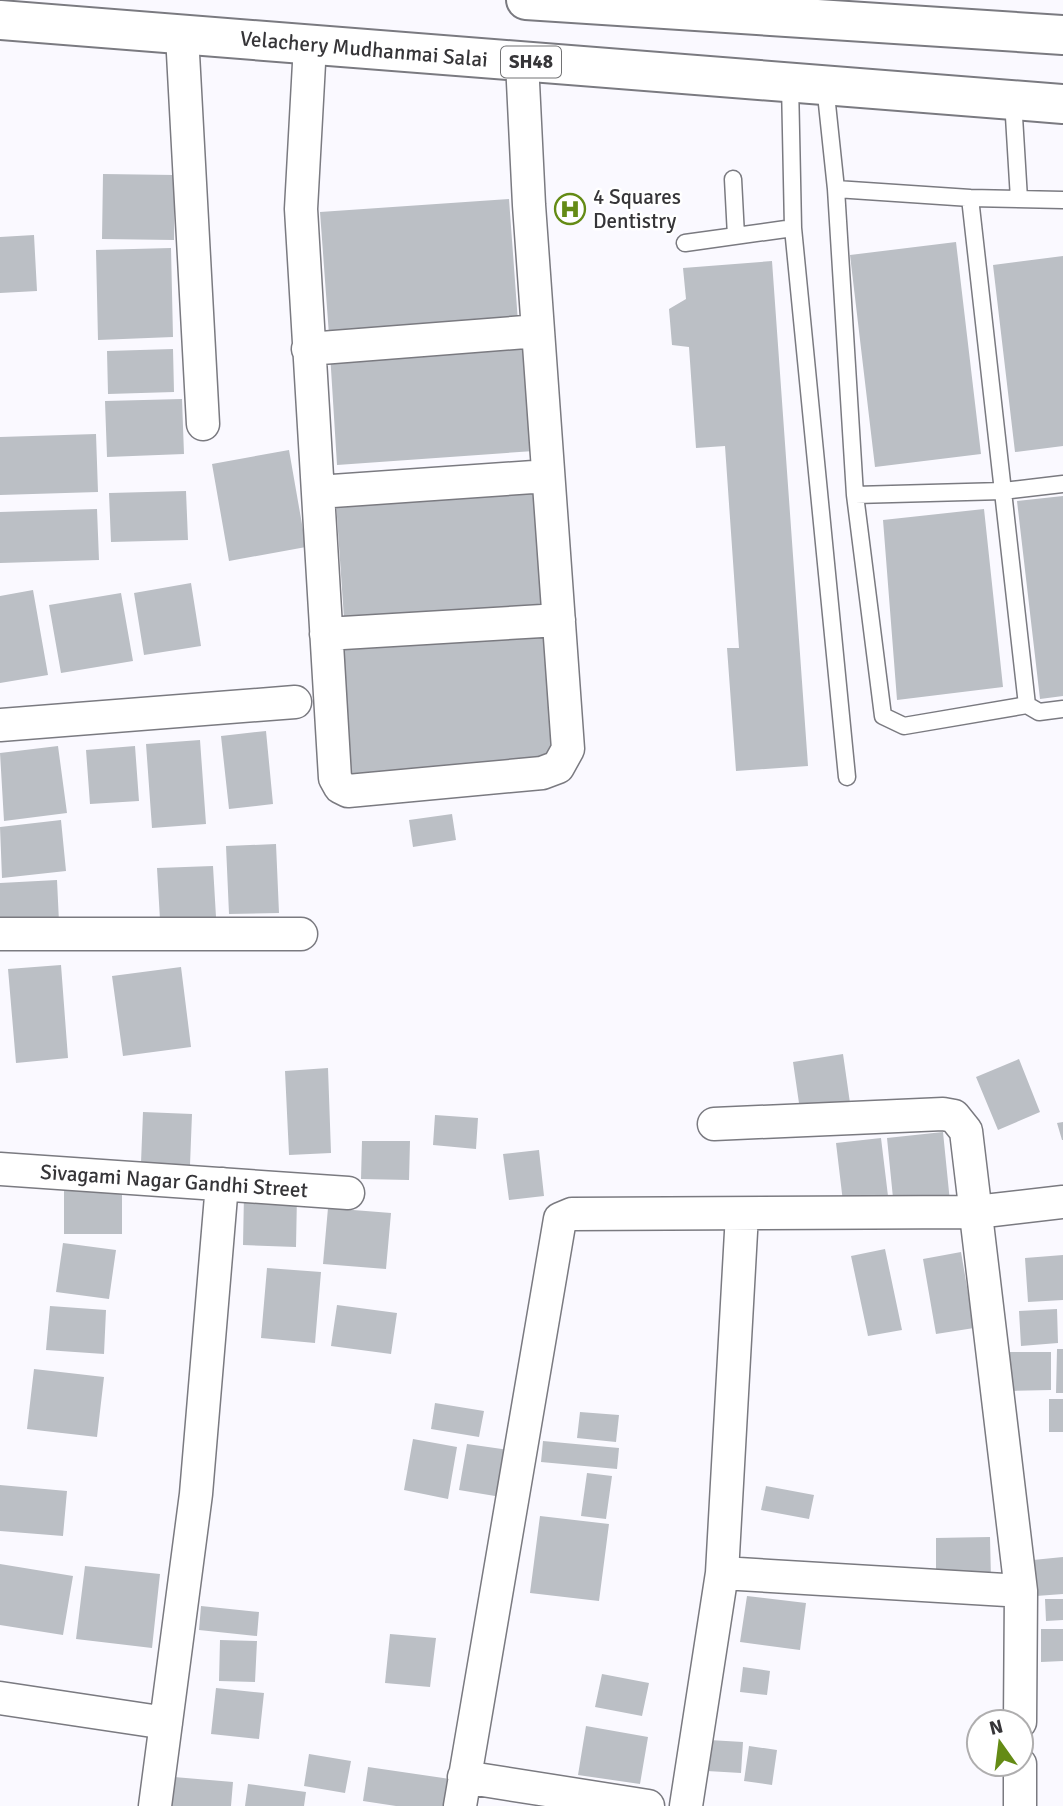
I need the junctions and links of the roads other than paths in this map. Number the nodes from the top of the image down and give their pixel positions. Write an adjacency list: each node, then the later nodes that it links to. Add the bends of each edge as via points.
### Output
1 (526, 0): 2 (main road)
2 (661, 5): 3 (main road)
3 (858, 11): 6 (main road)
4 (0, 20): 5 (main road, Velachery Mudhanmai Salai / SH48)
5 (182, 35): 7 (main road, Velachery Mudhanmai Salai / SH48); 22 (street)
6 (1063, 35)
7 (310, 45): 8 (main road, Velachery Mudhanmai Salai / SH48); 21 (street, via 301,209)
8 (522, 62): 9 (main road, Velachery Mudhanmai Salai / SH48); 20 (street)
9 (807, 82): 10 (main road, Velachery Mudhanmai Salai / SH48); 13 (lane); 17 (lane)
10 (1013, 100): 11 (main road, Velachery Mudhanmai Salai / SH48); 15 (lane)
11 (1063, 104)
12 (733, 179): 18 (lane)
13 (836, 189): 14 (lane); 27 (lane)
14 (970, 198): 15 (lane); 25 (lane)
15 (1019, 199): 16 (lane)
16 (1063, 200)
17 (793, 228): 18 (lane); 34 (lane)
18 (736, 236): 19 (lane)
19 (685, 243)
20 (538, 331): 21 (street); 23 (street)
21 (308, 349): 26 (street)
22 (203, 424)
23 (548, 476): 26 (street); 28 (street)
24 (1063, 484): 25 (lane)
25 (1003, 491): 27 (lane); 31 (lane)
26 (318, 492): 29 (street)
27 (855, 495): 31 (lane, via 883,716 904,726)
28 (559, 620): 29 (street); 29 (street, via 568,748 558,767 542,773 348,792 335,778)
29 (326, 634)
30 (295, 702): 33 (street)
31 (1027, 705): 32 (lane, via 1039,712)
32 (1063, 709)
33 (0, 724)
34 (847, 777)
35 (0, 934): 36 (street)
36 (301, 934)
37 (713, 1124): 42 (street, via 954,1116 966,1131)
38 (0, 1169): 39 (street, Sivagami Nagar Gandhi Street)
39 (222, 1184): 40 (street, Sivagami Nagar Gandhi Street); 48 (street, via 196,1494)
40 (348, 1193)
41 (1063, 1202): 42 (street)
42 (976, 1212): 43 (street); 45 (street)
43 (742, 1214): 44 (street); 50 (street, via 572,1214 560,1219)
44 (722, 1573): 45 (street); 53 (street)
45 (1021, 1591): 47 (street)
46 (0, 1698): 48 (street)
47 (1020, 1708)
48 (166, 1723): 51 (street)
49 (1020, 1778): 54 (street)
50 (462, 1791): 52 (street)
51 (155, 1806)
52 (648, 1806)
53 (686, 1806)
54 (1020, 1806)

